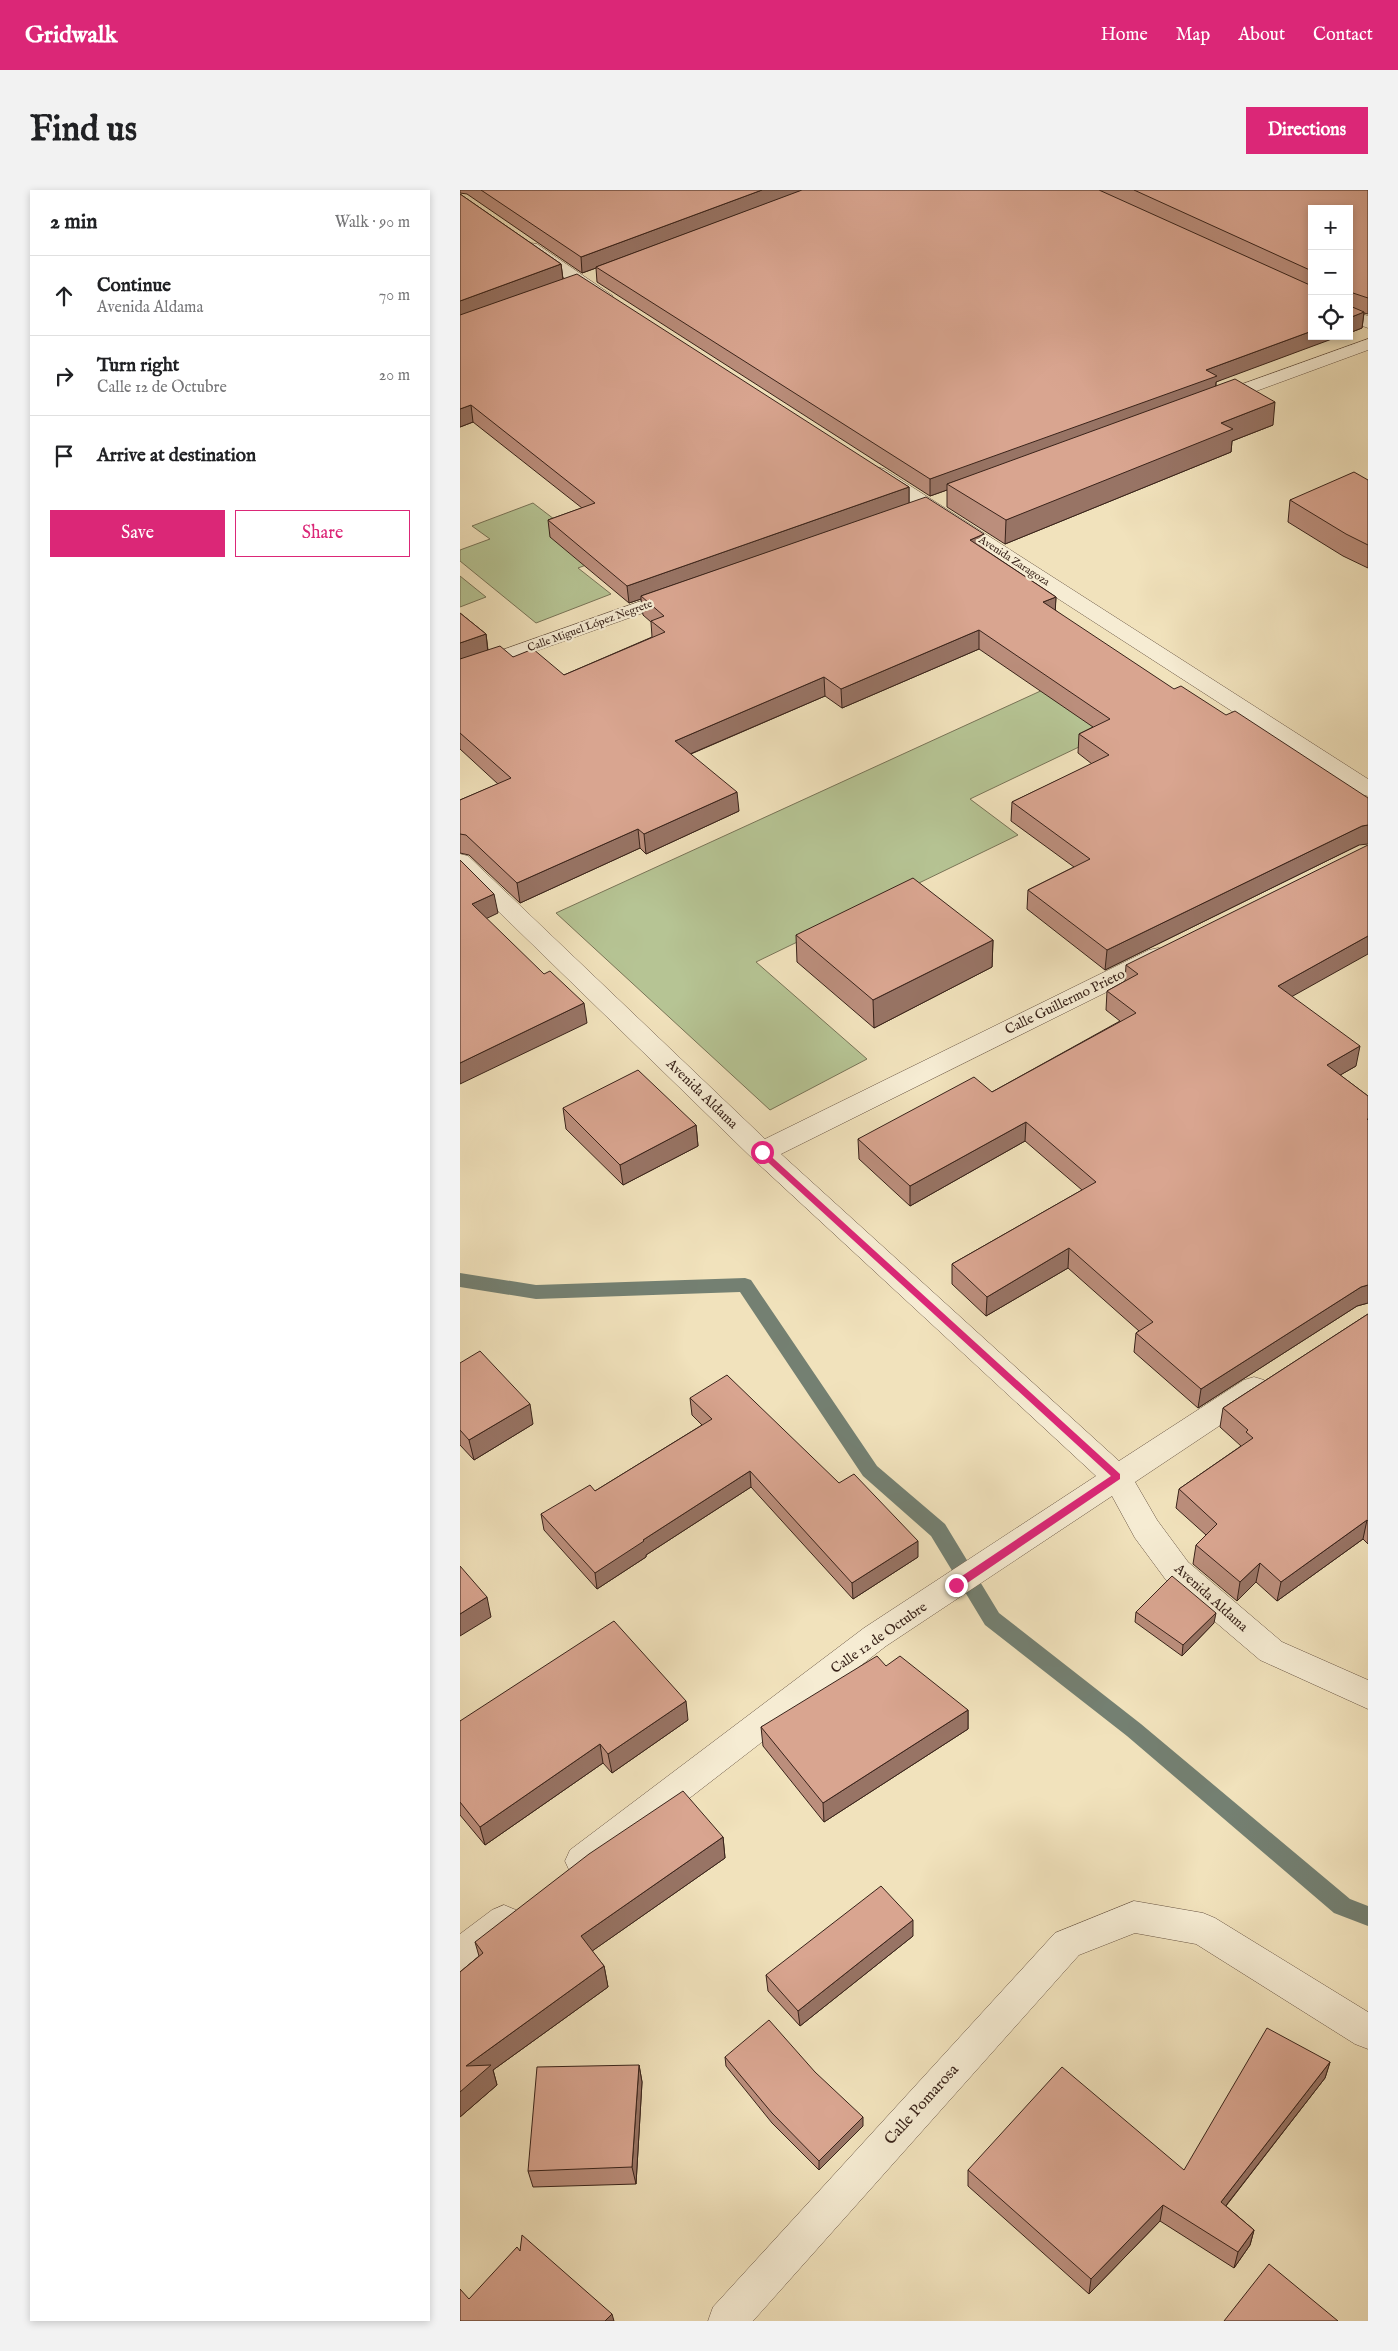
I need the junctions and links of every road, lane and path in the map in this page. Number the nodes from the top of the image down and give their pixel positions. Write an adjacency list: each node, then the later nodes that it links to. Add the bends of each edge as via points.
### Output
1 (516, 238): 2 (street)
2 (589, 278): 3 (street); 4 (street)
3 (562, 288)
4 (622, 308)
5 (1353, 316): 6 (street)
6 (1368, 322)
7 (1368, 344): 8 (street)
8 (1199, 406)
9 (861, 463): 11 (street, Avenida Zaragoza)
10 (946, 499): 11 (street)
11 (927, 506): 12 (street); 15 (street, Avenida Zaragoza)
12 (908, 512)
13 (694, 589): 14 (street, Calle Miguel López Negrete)
14 (460, 672)
15 (1368, 789)
16 (460, 861): 18 (street, Avenida Aldama)
17 (1181, 944): 18 (street, Calle Guillermo Prieto)
18 (762, 1152): 20 (street, Avenida Aldama)
19 (1276, 1374): 20 (street, Calle 12 de Octubre)
20 (1117, 1477): 21 (street, Avenida Aldama, via 1146,1529 1177,1571 1271,1651); 22 (street, Calle 12 de Octubre, via 875,1637)
21 (1368, 1695)
22 (562, 1877)
23 (530, 1901): 24 (street)
24 (460, 1955)
25 (1368, 2032): 26 (street, Calle Pomarosa, via 1203,1929 1134,1916 1067,1944)
26 (728, 2321)

